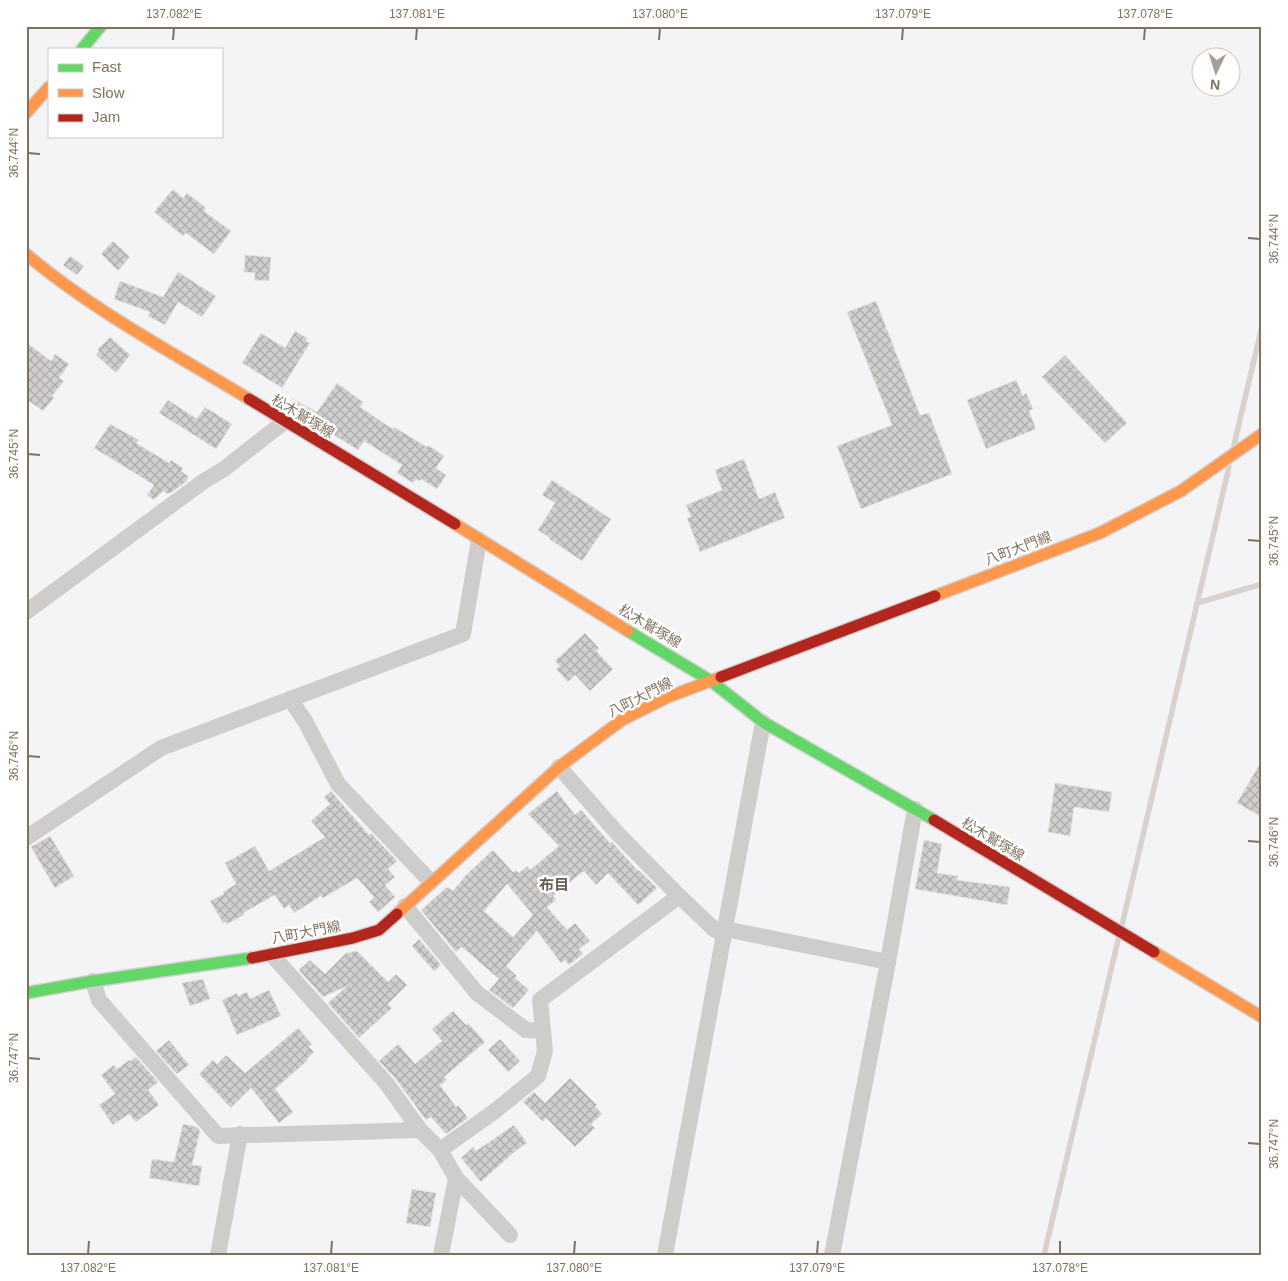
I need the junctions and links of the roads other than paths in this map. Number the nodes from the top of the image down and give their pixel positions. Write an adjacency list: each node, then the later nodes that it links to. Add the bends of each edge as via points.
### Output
1 (102, 26): 2 (main road)
2 (83, 48)
3 (48, 88): 4 (main road)
4 (26, 113)
5 (30, 264): 6 (main road, 松木鷲塚線)
6 (284, 422): 8 (main road, 松木鷲塚線); 9 (street)
7 (1262, 434): 10 (main road, 八町大門線, via 1181,491 1100,533)
8 (479, 540): 10 (main road, 松木鷲塚線); 11 (street, via 463,634)
9 (26, 612)
10 (711, 681): 12 (main road, 松木鷲塚線); 13 (main road, 八町大門線, via 668,697 622,720)
11 (290, 699): 15 (street, via 161,748); 16 (street, via 338,784)
12 (763, 722): 14 (main road, 松木鷲塚線); 19 (street)
13 (559, 767): 16 (main road, 八町大門線); 17 (street)
14 (915, 809): 21 (street); 24 (main road, 松木鷲塚線)
15 (26, 838)
16 (431, 882): 18 (main road, 八町大門線)
17 (679, 896): 19 (street, via 715,930); 25 (street, via 540,1000)
18 (405, 906): 20 (main road, 八町大門線, via 379,930); 25 (street, via 477,993 526,1030)
19 (725, 930): 21 (street); 33 (street)
20 (272, 955): 22 (main road, 八町大門線); 26 (street, via 387,1084)
21 (888, 962): 34 (street)
22 (92, 980): 23 (main road, 八町大門線); 27 (street, via 99,1000 218,1136)
23 (26, 993)
24 (1262, 1016)
25 (543, 1031): 28 (street, via 545,1051 538,1076)
26 (420, 1130): 27 (street); 28 (street)
27 (240, 1134): 31 (street)
28 (440, 1150): 29 (street)
29 (456, 1178): 30 (street); 32 (street)
30 (510, 1235)
31 (218, 1255)
32 (441, 1255)
33 (665, 1255)
34 (832, 1255)

